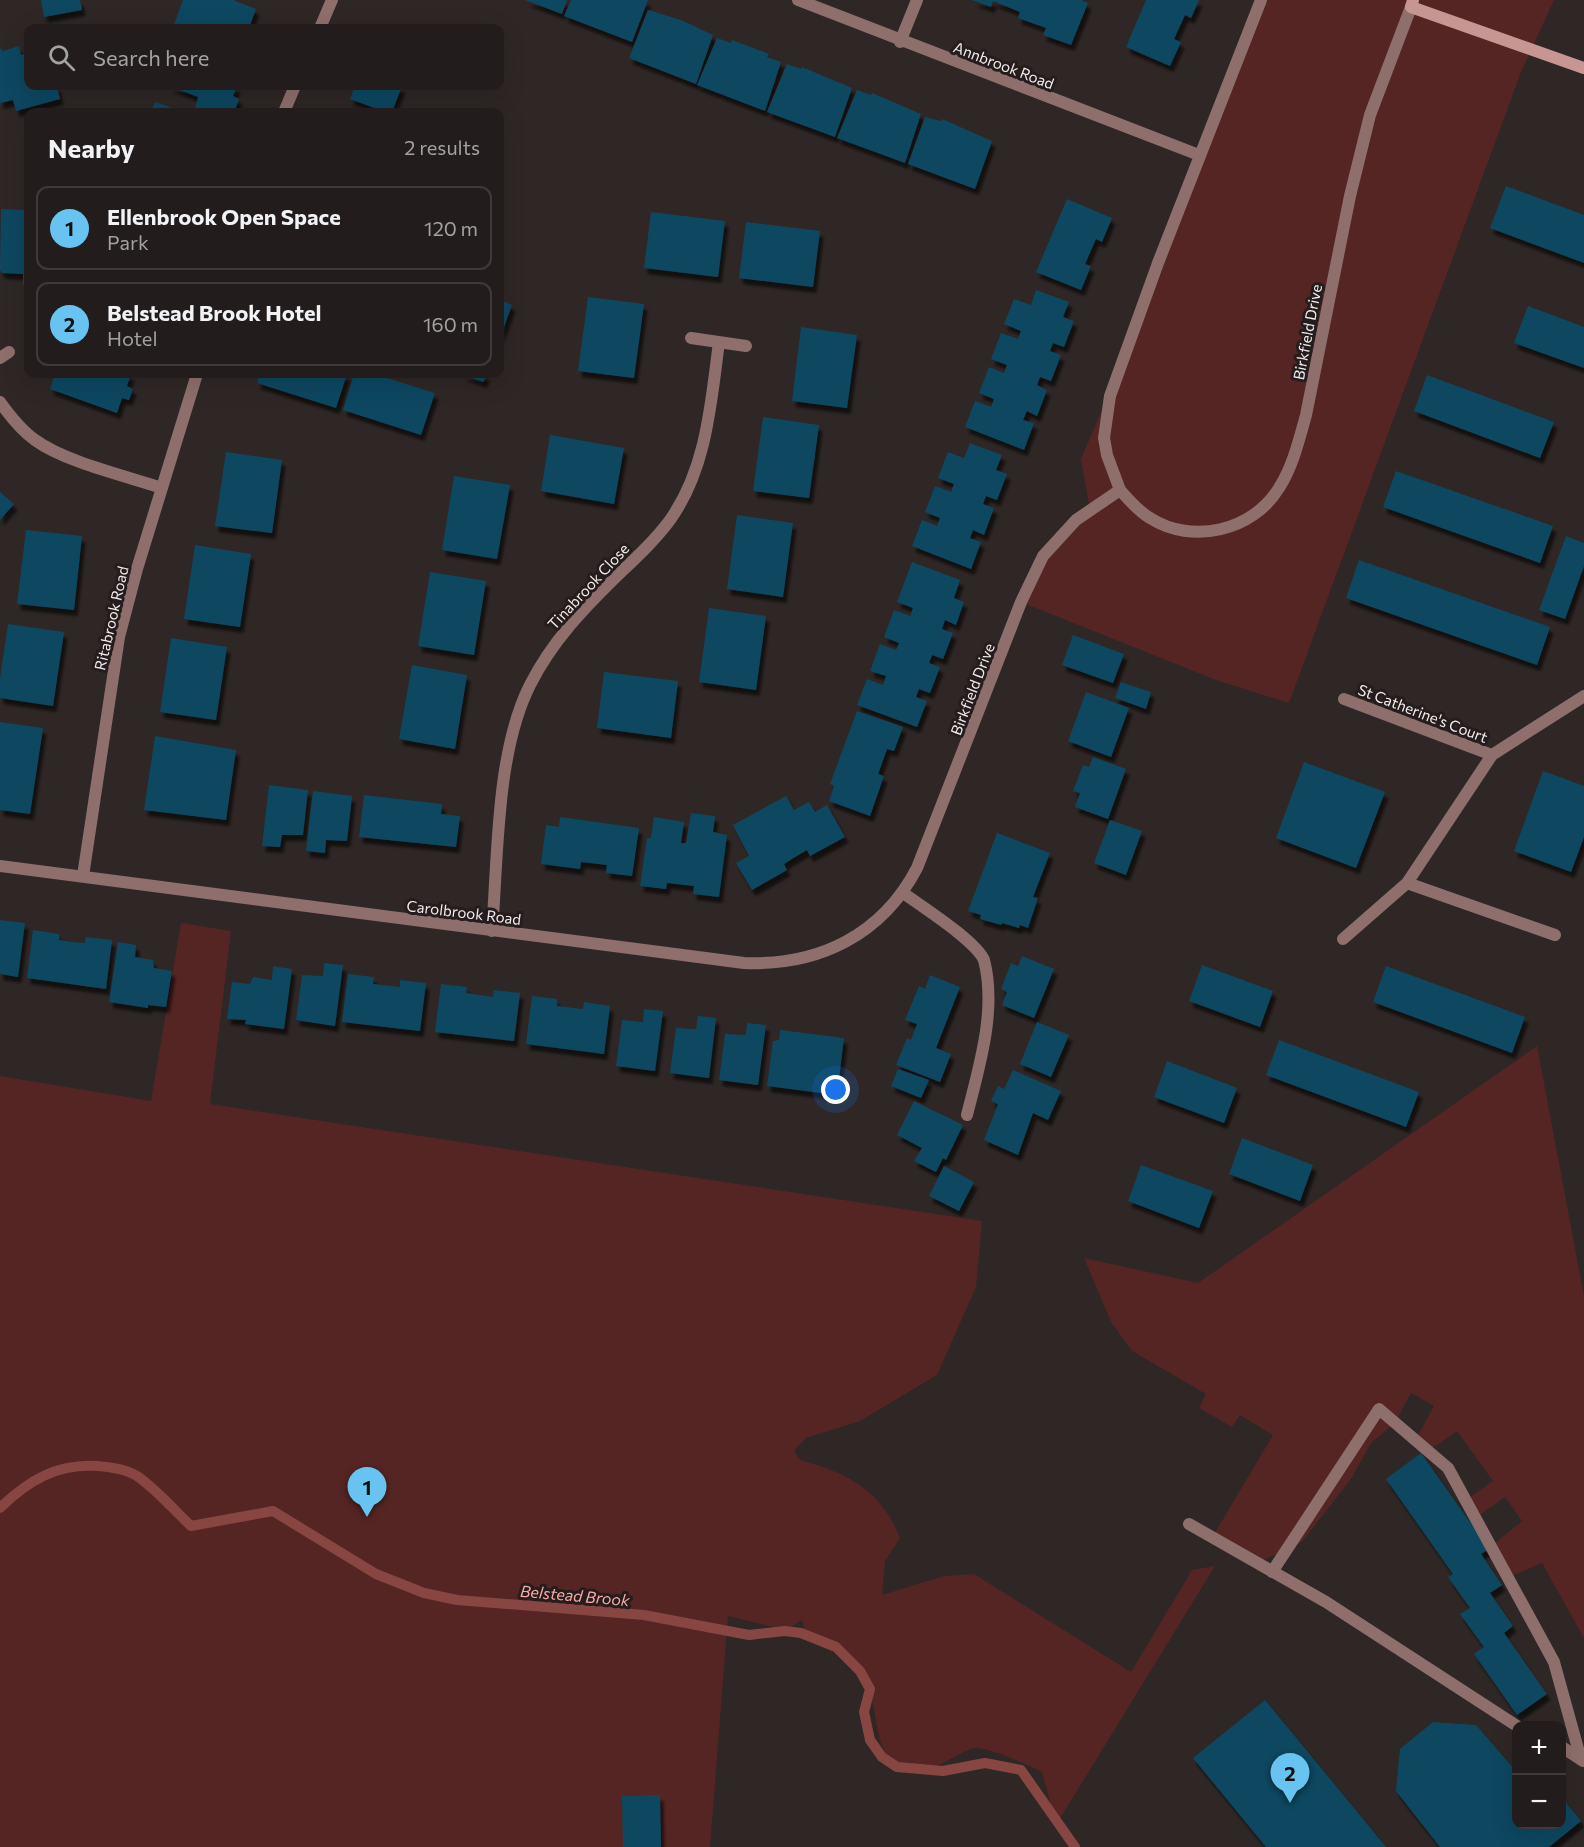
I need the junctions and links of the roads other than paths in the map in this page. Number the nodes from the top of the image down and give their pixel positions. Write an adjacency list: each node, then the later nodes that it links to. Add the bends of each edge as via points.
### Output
1 (332, 0): 6 (street)
2 (798, 0): 7 (street, Annbrook Road)
3 (917, 0): 7 (street)
4 (1261, 0): 11 (street, Birkfield Drive)
5 (1412, 3): 8 (street); 18 (street, Birkfield Drive, via 1370,115 1306,415 1278,489 1253,516 1235,526 1203,532 1170,528 1150,519)
6 (322, 24)
7 (900, 42): 11 (street, Annbrook Road)
8 (1584, 68)
9 (293, 90): 10 (street)
10 (286, 108)
11 (1199, 155): 18 (street, Birkfield Drive, via 1108,404 1104,425 1106,447)
12 (691, 338): 13 (street)
13 (719, 342): 14 (street); 26 (street, Tinabrook Close, via 703,441 681,503 655,538 566,628 540,667 516,717 503,793)
14 (746, 346)
15 (197, 378): 17 (street, Ritabrook Road)
16 (0, 402): 17 (street, via 36,441)
17 (162, 488): 23 (street, Ritabrook Road, via 119,637)
18 (1120, 490): 25 (street, Birkfield Drive, via 1076,520 1043,556 1021,602 928,843)
19 (1584, 696): 21 (street, St Catherine's Court)
20 (1344, 699): 21 (street, St Catherine's Court)
21 (1492, 755): 24 (street, St Catherine's Court)
22 (0, 866): 23 (street, Carolbrook Road)
23 (83, 876): 26 (street, Carolbrook Road)
24 (1407, 884): 27 (street); 28 (street, St Catherine's Court)
25 (902, 892): 26 (street, Carolbrook Road, via 870,926 842,944 813,957 777,963 744,963); 29 (street, via 968,942 984,960 984,1040)
26 (492, 931)
27 (1555, 935)
28 (1343, 939)
29 (967, 1115)
30 (1189, 1524): 31 (street)
31 (1272, 1572): 32 (street); 34 (street, via 1379,1409 1449,1468 1554,1662)
32 (1512, 1722)
33 (1566, 1750): 34 (street)
34 (1582, 1759)

